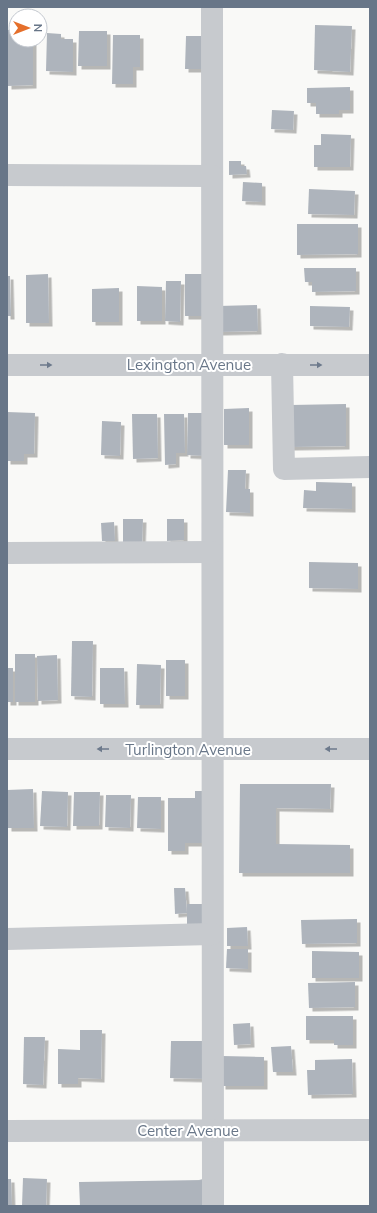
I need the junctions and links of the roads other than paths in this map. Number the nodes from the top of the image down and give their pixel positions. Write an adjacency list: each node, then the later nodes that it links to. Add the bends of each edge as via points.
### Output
1 (212, 7): 3 (street)
2 (7, 175): 3 (street)
3 (212, 176): 4 (street)
4 (212, 364): 5 (street, Lexington Avenue); 6 (street, Lexington Avenue, one-way to 4); 9 (street)
5 (282, 364): 7 (street, Lexington Avenue, one-way to 7); 8 (street, via 284,469)
6 (7, 365)
7 (370, 365)
8 (370, 467)
9 (212, 552): 10 (street); 11 (street)
10 (7, 553)
11 (212, 749): 12 (street, Turlington Avenue, one-way to 11); 13 (street, Turlington Avenue, one-way to 13); 14 (street)
12 (370, 749)
13 (7, 750)
14 (212, 934): 15 (street); 16 (street)
15 (7, 939)
16 (212, 1130): 17 (street, Center Avenue); 18 (street, Center Avenue); 19 (street)
17 (370, 1130)
18 (7, 1131)
19 (213, 1206)

